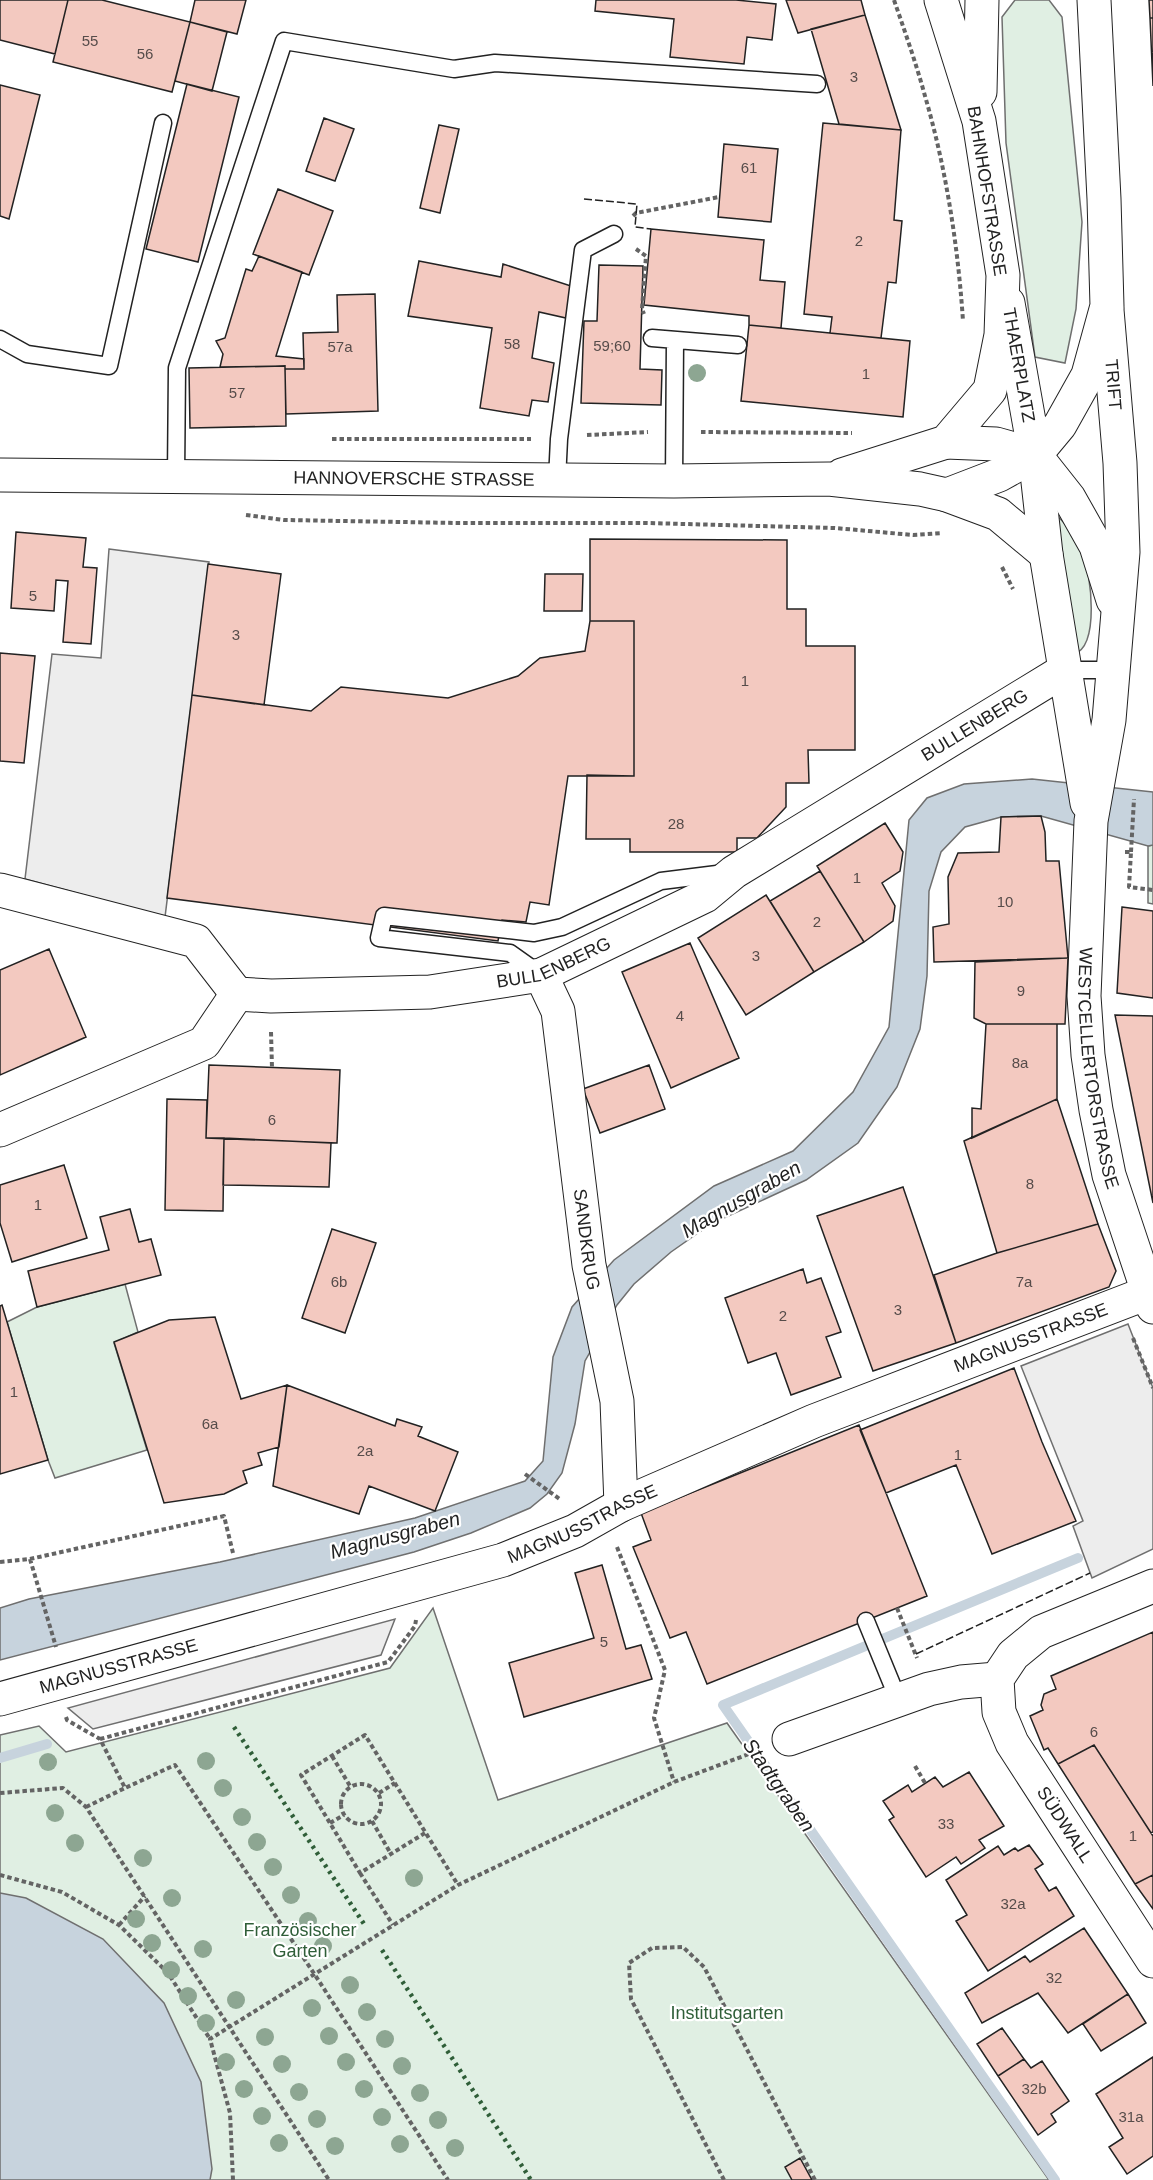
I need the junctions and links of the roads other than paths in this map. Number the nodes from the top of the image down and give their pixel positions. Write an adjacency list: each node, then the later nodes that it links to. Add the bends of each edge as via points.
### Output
1 (941, 0): 5 (street, BAHNHOFSTRASSE)
2 (982, 0): 5 (street)
3 (1093, 1): 9 (street, TRIFT)
4 (817, 84): 17 (lane, via 495,63 454,69 284,41 177,368)
5 (979, 121): 8 (street, BAHNHOFSTRASSE)
6 (163, 123): 11 (lane, via 109,366 27,354)
7 (614, 234): 19 (lane, via 583,250)
8 (1003, 275): 14 (street, BAHNHOFSTRASSE, via 1001,335 990,390); 15 (street, THAERPLATZ)
9 (1107, 306): 15 (street, THAERPLATZ, via 1088,375 1060,425); 23 (street, TRIFT, via 1123,552)
10 (652, 338): 12 (lane)
11 (0, 339)
12 (675, 340): 13 (lane); 20 (lane)
13 (738, 345)
14 (946, 442): 15 (street, THAERPLATZ, via 996,444); 18 (street, HANNOVERSCHE STRASSE)
15 (1035, 455): 21 (street, THAERPLATZ, via 999,475); 22 (street, THAERPLATZ); 23 (street, THAERPLATZ, via 1069,498 1096,546)
16 (0, 475): 17 (street, HANNOVERSCHE STRASSE)
17 (176, 477): 19 (street, HANNOVERSCHE STRASSE)
18 (829, 479): 20 (street, HANNOVERSCHE STRASSE); 21 (street, HANNOVERSCHE STRASSE)
19 (557, 480): 20 (street, HANNOVERSCHE STRASSE)
20 (674, 481)
21 (947, 495): 22 (street, via 998,514)
22 (1046, 554): 24 (street, THAERPLATZ)
23 (1117, 613): 25 (street, TRIFT)
24 (1065, 670): 25 (lane); 26 (street, THAERPLATZ); 27 (street, BULLENBERG)
25 (1113, 670): 26 (street, TRIFT, via 1109,720)
26 (1090, 767): 32 (street, WESTCELLERTORSTRASSE, via 1084,996 1088,1055 1109,1175)
27 (734, 872): 29 (street, BULLENBERG, via 705,896); 29 (lane, via 661,881 562,927 534,933 384,916 380,938 510,953)
28 (0, 890): 30 (street, via 196,941)
29 (541, 975): 30 (street, BULLENBERG, via 430,992); 33 (street, SANDKRUG, via 558,1011 589,1265 617,1401)
30 (237, 994): 31 (street, via 204,1043)
31 (0, 1130)
32 (1140, 1301): 33 (street, MAGNUSSTRASSE, via 814,1421 723,1470)
33 (613, 1509): 38 (street, MAGNUSSTRASSE, via 574,1531 503,1560)
34 (1153, 1586): 36 (street, via 1041,1632 1013,1655)
35 (869, 1628): 37 (lane)
36 (997, 1679): 37 (street, via 961,1682); 40 (street, SÜDWALL, via 999,1712 1012,1743)
37 (898, 1699): 39 (street)
38 (0, 1700)
39 (789, 1740)
40 (1153, 1961)

